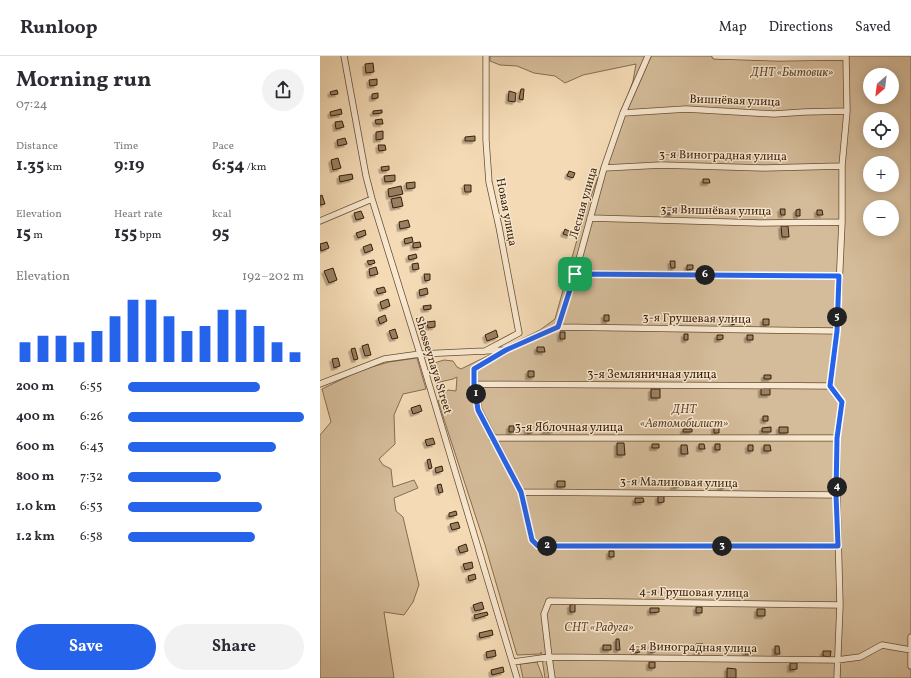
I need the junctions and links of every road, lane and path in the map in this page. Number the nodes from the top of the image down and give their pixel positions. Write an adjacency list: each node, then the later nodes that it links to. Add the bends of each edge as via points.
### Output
1 (344, 56): 10 (street, Shosseynaya Street)
2 (486, 56): 19 (street, Новая улица, via 489,182 519,333)
3 (648, 56): 7 (street, Лесная улица)
4 (715, 56): 5 (street)
5 (846, 57): 6 (street)
6 (847, 112): 7 (street, Вишнёвая улица, via 774,114 686,109); 8 (street)
7 (623, 113): 9 (street, Лесная улица)
8 (842, 166): 9 (street, 3-я Виноградная улица, via 764,168 661,165); 13 (street)
9 (604, 168): 11 (street, Лесная улица)
10 (372, 199): 12 (street); 20 (street, Shosseynaya Street)
11 (590, 218): 13 (street, 3-я Вишнёвая улица, via 760,223); 14 (street, Лесная улица)
12 (320, 221)
13 (842, 222): 15 (street)
14 (575, 274): 15 (street); 16 (street, Лесная улица)
15 (839, 276): 17 (street)
16 (558, 327): 17 (street, 3-я Грушевая улица); 18 (street)
17 (837, 331): 23 (street)
18 (506, 350): 19 (street); 22 (street, via 474,369)
19 (484, 351): 20 (street)
20 (420, 354): 21 (street, via 384,359); 34 (street, Shosseynaya Street)
21 (320, 384)
22 (474, 384): 23 (street, 3-я Земляничная улица); 24 (street, via 478,410)
23 (830, 386): 25 (street, via 842,402)
24 (492, 438): 25 (street, 3-я Яблочная улица); 26 (street)
25 (837, 438): 27 (street)
26 (521, 492): 27 (street, 3-я Малиновая улица); 28 (street, via 532,540 538,546)
27 (836, 495): 28 (street)
28 (838, 546): 29 (street)
29 (840, 606): 32 (street, 4-я Грушовая улица, via 549,601 544,614); 33 (street)
30 (911, 637): 31 (street)
31 (911, 650): 33 (street, 4-я Виноградная улица, via 882,645 860,657); 35 (street)
32 (548, 657): 33 (street, 4-я Виноградная улица); 34 (street, 4-я Виноградная улица); 37 (street)
33 (837, 660): 38 (street)
34 (513, 662): 36 (street, Shosseynaya Street)
35 (911, 666)
36 (517, 678)
37 (552, 678)
38 (837, 678)

